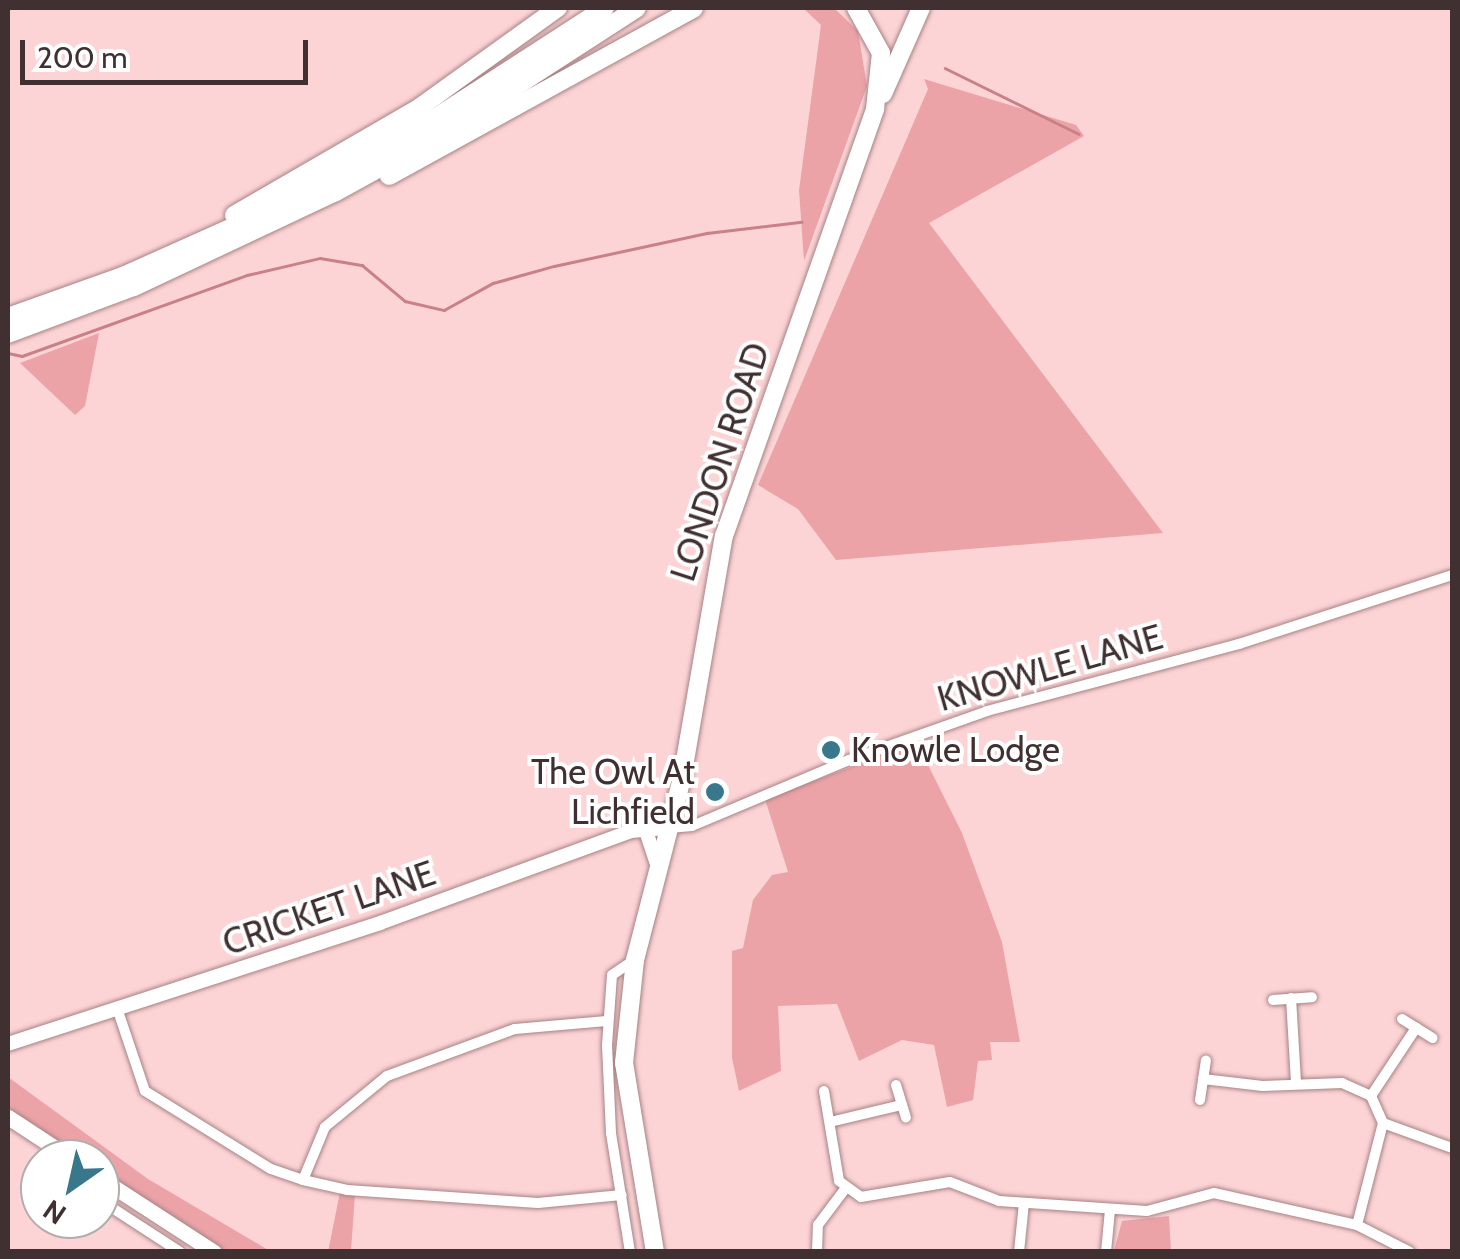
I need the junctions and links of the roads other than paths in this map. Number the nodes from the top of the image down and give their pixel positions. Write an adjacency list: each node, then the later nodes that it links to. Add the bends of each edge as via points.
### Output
1 (558, 8): 9 (highway, via 420,108 293,182 217,224)
2 (604, 8): 9 (highway, via 421,127 278,206 124,275)
3 (637, 8): 8 (highway, via 447,131)
4 (694, 8): 8 (highway, via 410,165)
5 (856, 8): 7 (highway, LONDON ROAD, via 881,53)
6 (921, 8): 7 (highway, LONDON ROAD)
7 (875, 108): 13 (highway, LONDON ROAD, via 724,536)
8 (282, 219): 10 (highway, via 134,287)
9 (11, 316)
10 (8, 334)
11 (1452, 575): 13 (street, KNOWLE LANE, via 1274,633 987,711 692,826)
12 (645, 828): 13 (street, CRICKET LANE); 14 (street); 19 (street, CRICKET LANE)
13 (669, 828): 14 (highway, LONDON ROAD)
14 (658, 867): 15 (highway, LONDON ROAD)
15 (635, 960): 21 (street, LONDON ROAD, via 612,975); 50 (highway, LONDON ROAD, via 624,1063)
16 (1312, 997): 17 (street)
17 (1290, 998): 18 (street); 27 (street)
18 (1273, 1000)
19 (118, 1011): 24 (street, CRICKET LANE); 39 (street, via 145,1091 271,1169)
20 (1402, 1019): 22 (street)
21 (607, 1021): 39 (street, via 515,1029 387,1076 325,1126); 42 (street, LONDON ROAD, via 611,1133)
22 (1416, 1028): 23 (street); 30 (street)
23 (1432, 1038)
24 (8, 1044)
25 (1206, 1060): 26 (street)
26 (1203, 1079): 27 (street, via 1249,1086); 31 (street)
27 (1296, 1083): 30 (street, via 1342,1084)
28 (896, 1085): 32 (street)
29 (824, 1092): 35 (street)
30 (1371, 1096): 36 (street)
31 (1200, 1100)
32 (902, 1105): 34 (street); 35 (street)
33 (8, 1117): 37 (main road)
34 (906, 1118)
35 (830, 1122): 40 (street)
36 (1383, 1123): 38 (street); 46 (street)
37 (42, 1139)
38 (1452, 1148)
39 (302, 1180): 42 (street, via 347,1190 522,1203)
40 (845, 1189): 43 (street, via 874,1198 950,1182 986,1198); 51 (street, via 818,1225)
41 (120, 1191): 48 (main road)
42 (622, 1195): 49 (street, LONDON ROAD)
43 (1024, 1203): 44 (street); 52 (street)
44 (1110, 1210): 46 (street, via 1154,1210 1214,1194); 53 (street)
45 (120, 1212): 47 (street)
46 (1357, 1225): 54 (street)
47 (180, 1252)
48 (214, 1252)
49 (630, 1252)
50 (655, 1252)
51 (816, 1252)
52 (1019, 1252)
53 (1106, 1252)
54 (1410, 1252)

